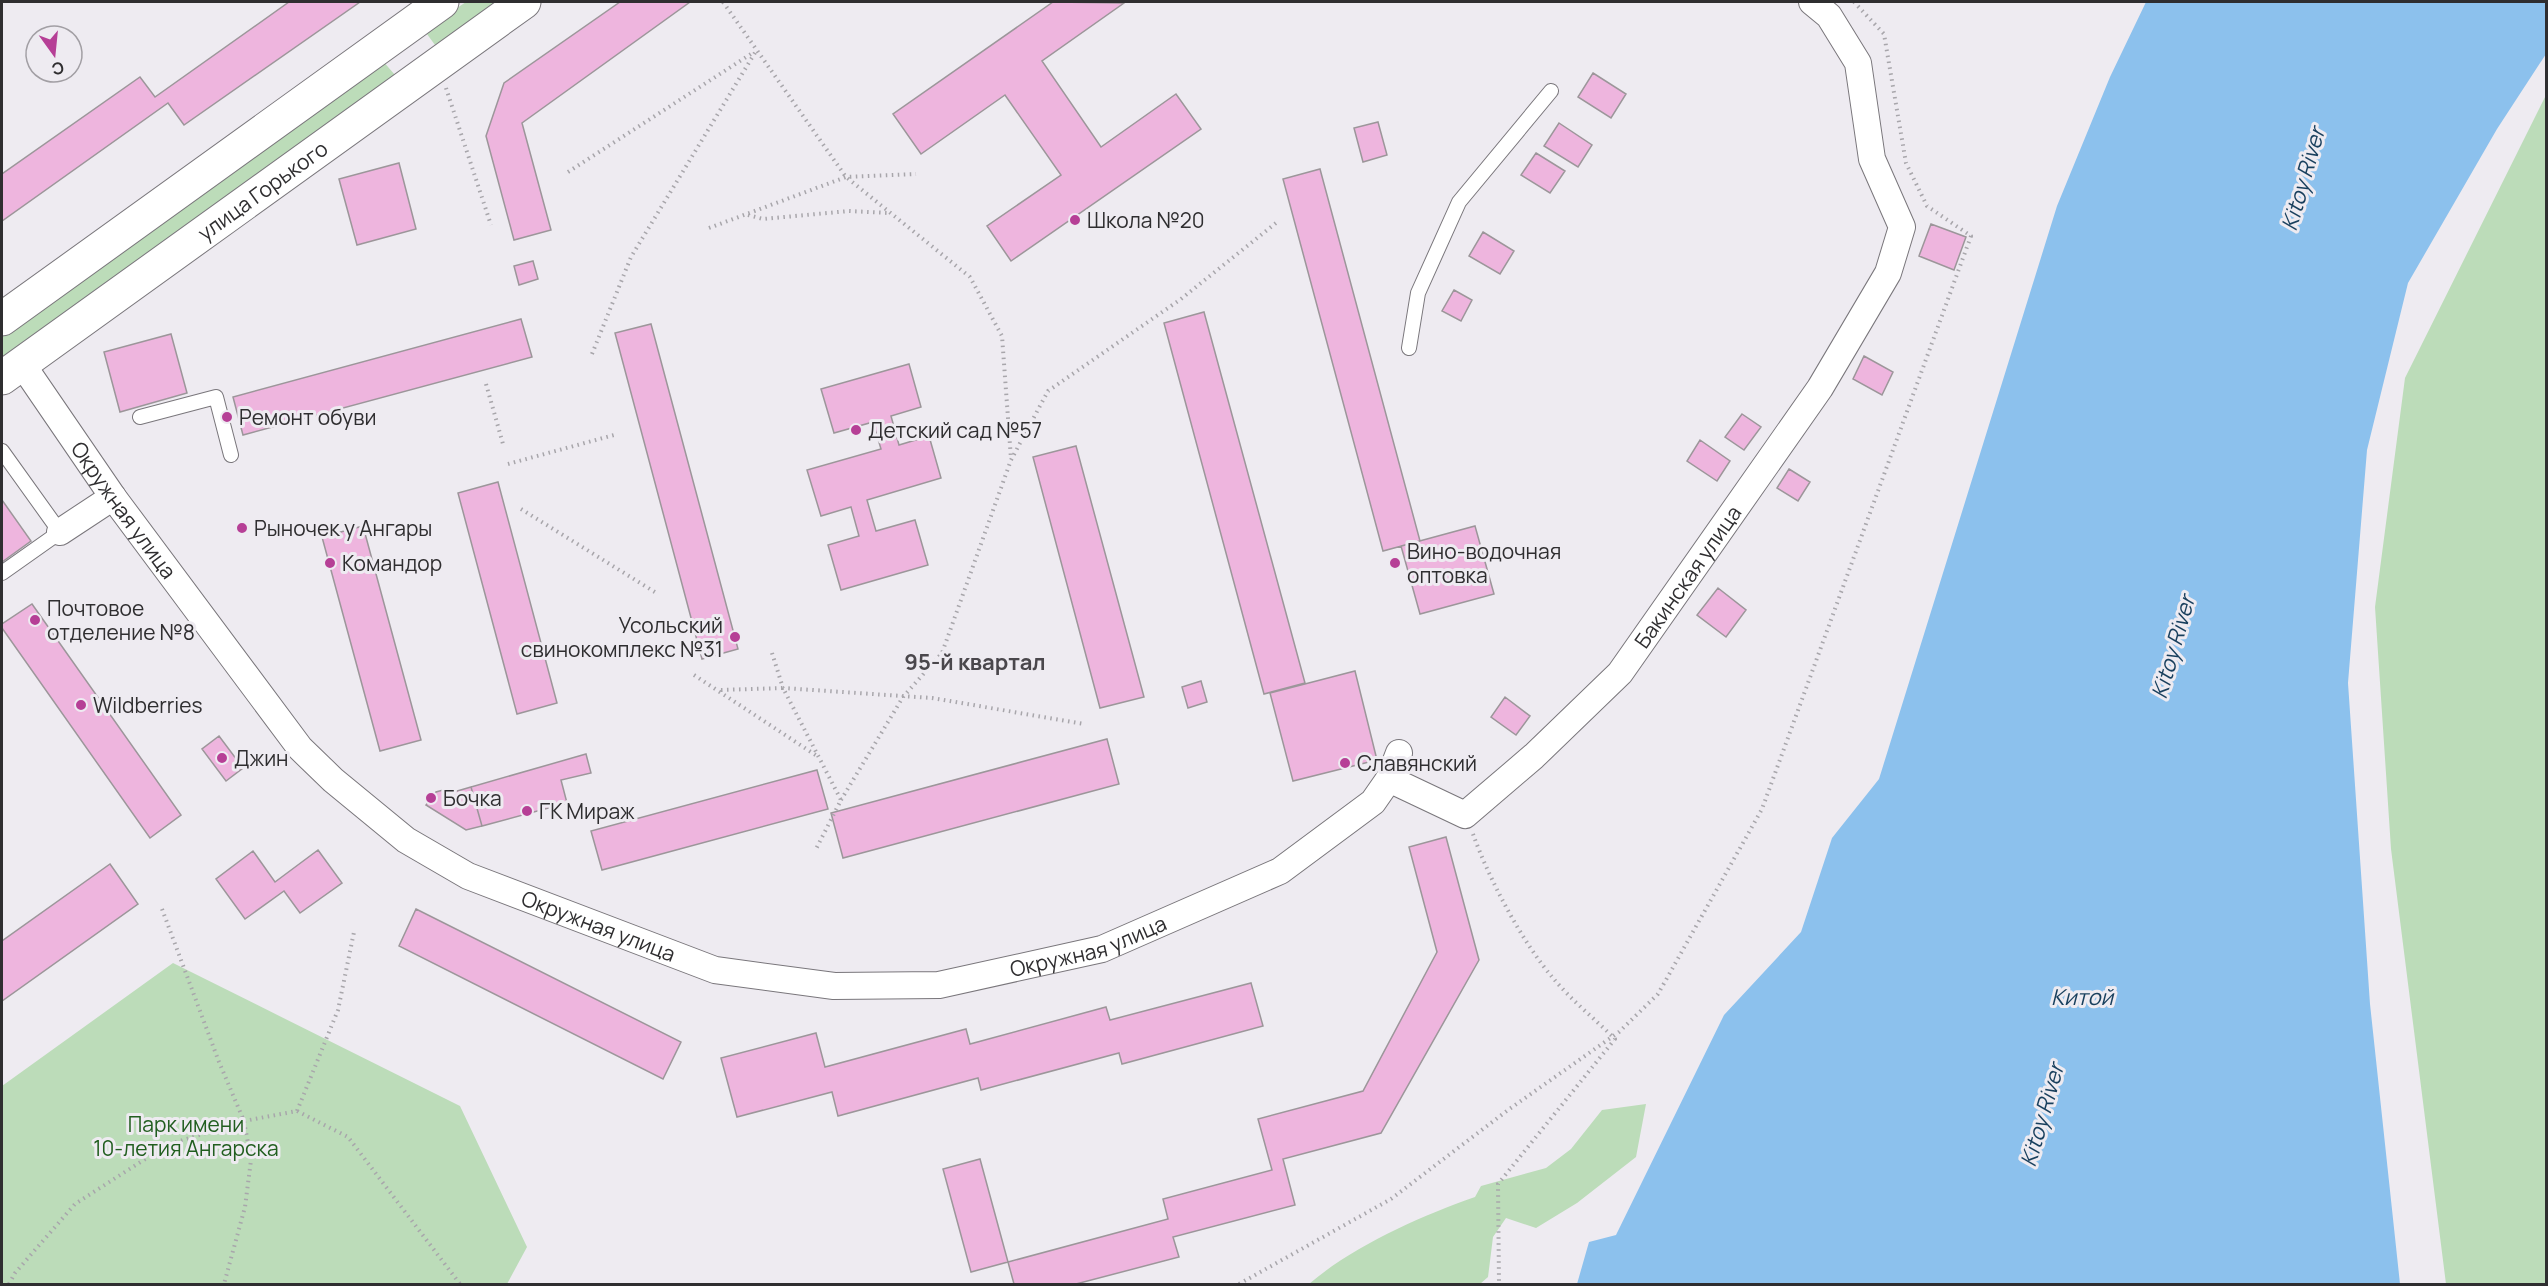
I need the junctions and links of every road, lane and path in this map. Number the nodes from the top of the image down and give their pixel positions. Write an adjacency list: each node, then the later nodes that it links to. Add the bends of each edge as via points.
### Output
1 (442, 2): 6 (main road)
2 (524, 2): 8 (main road, улица Горького)
3 (723, 2): 7 (path)
4 (1812, 2): 45 (street, Бакинская улица, via 1829,16 1858,63 1872,159 1902,228 1888,273 1820,388 1620,673)
5 (1854, 2): 49 (path, via 1884,34 1906,163 1926,207 1971,236 1762,809 1658,994)
6 (375, 51): 8 (main road, via 393,48 405,53); 18 (main road)
7 (756, 51): 10 (path); 12 (path); 20 (path, via 631,257)
8 (425, 82): 16 (path, via 446,88); 21 (main road, улица Горького)
9 (1551, 91): 19 (lane, via 1459,202 1418,293)
10 (568, 172)
11 (916, 174): 12 (path)
12 (846, 177): 13 (path); 14 (path)
13 (890, 213): 14 (path, via 849,211 763,219); 28 (path, via 970,277 1002,336)
14 (746, 214): 17 (path)
15 (1276, 223): 28 (path, via 1181,299 1048,391)
16 (491, 225)
17 (709, 228)
18 (2, 319)
19 (1409, 348)
20 (592, 354)
21 (12, 371): 30 (street, Окружная улица)
22 (486, 384): 25 (path)
23 (140, 417): 27 (lane, via 216,397)
24 (614, 435): 29 (path)
25 (503, 444)
26 (2, 451): 32 (lane)
27 (231, 455)
28 (1011, 460): 39 (path, via 942,653)
29 (508, 464)
30 (113, 497): 32 (street); 43 (street, Окружная улица, via 300,748 406,840 468,876 715,970 834,986 939,985 1102,949 1280,871 1373,802)
31 (521, 509): 34 (path)
32 (60, 532): 33 (lane)
33 (2, 573)
34 (658, 594)
35 (772, 652): 37 (path)
36 (694, 675): 38 (path)
37 (783, 688): 38 (path); 39 (path); 42 (path)
38 (721, 690): 42 (path)
39 (903, 697): 40 (path, via 932,698); 44 (path)
40 (1084, 724)
41 (1399, 753): 43 (street)
42 (818, 757): 44 (path)
43 (1389, 779): 45 (street)
44 (841, 800): 46 (path)
45 (1466, 815): 49 (path, via 1486,866 1552,978)
46 (815, 850)
47 (162, 909): 51 (path)
48 (354, 932): 50 (path, via 338,1010)
49 (1614, 1038): 55 (path, via 1508,1110 1391,1199); 56 (path, via 1498,1184)
50 (297, 1111): 51 (path); 54 (path, via 348,1137)
51 (244, 1121): 52 (path, via 166,1145 75,1204); 53 (path, via 250,1160 245,1207)
52 (9, 1284)
53 (224, 1284)
54 (460, 1284)
55 (1239, 1284)
56 (1499, 1284)

